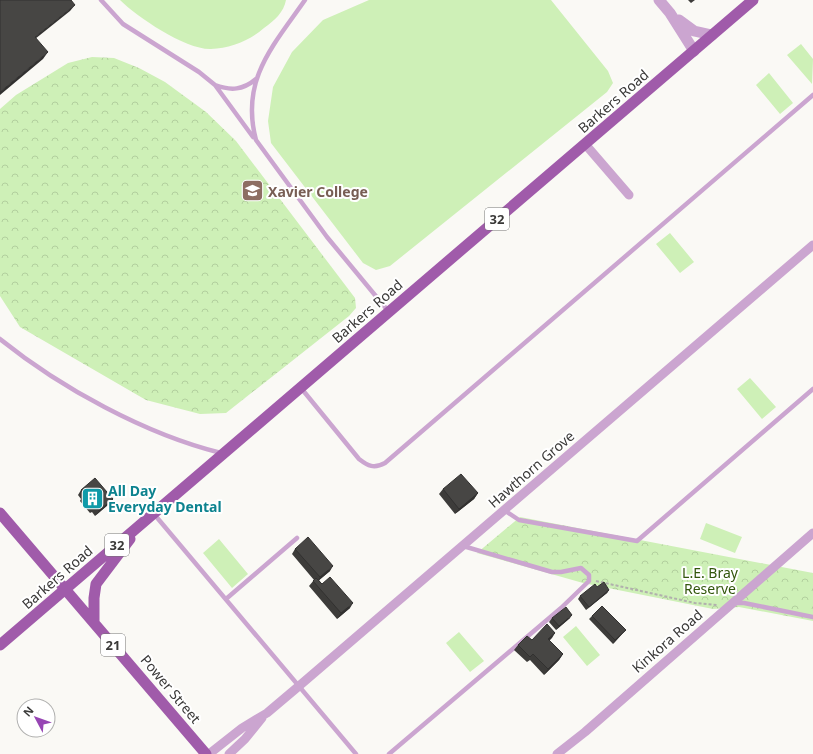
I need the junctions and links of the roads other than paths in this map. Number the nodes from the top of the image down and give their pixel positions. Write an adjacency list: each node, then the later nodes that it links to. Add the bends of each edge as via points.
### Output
1 (101, 0): 9 (lane, via 124,24)
2 (305, 0): 8 (lane, via 274,44)
3 (659, 0): 5 (street)
4 (753, 0): 6 (main road, Barkers Road / 32)
5 (670, 13): 6 (street, via 691,30); 7 (street)
6 (712, 35): 7 (main road, Barkers Road / 32)
7 (694, 51): 12 (main road, Barkers Road / 32)
8 (256, 79): 9 (lane, via 236,89); 11 (lane, via 250,107)
9 (216, 85): 11 (lane)
10 (813, 95): 17 (lane, via 384,463 374,467 359,459)
11 (256, 140): 15 (lane, via 327,237)
12 (585, 144): 13 (street); 15 (main road, Barkers Road / 32)
13 (629, 195)
14 (813, 245): 20 (street, Hawthorn Grove)
15 (389, 312): 17 (main road, Barkers Road / 32)
16 (0, 339): 19 (lane, via 57,379 114,411 179,439)
17 (300, 388): 19 (main road, Barkers Road / 32)
18 (813, 389): 20 (lane, via 636,541 519,520)
19 (223, 454): 22 (main road, Barkers Road / 32)
20 (504, 510): 26 (street, Hawthorn Grove)
21 (0, 513): 27 (main road, 21)
22 (153, 513): 23 (main road, Barkers Road / 32); 28 (lane)
23 (140, 524): 27 (main road, Barkers Road / 32); 31 (main road, via 96,584)
24 (813, 533): 29 (street, Kinkora Road)
25 (297, 538): 28 (lane)
26 (463, 546): 33 (street, Hawthorn Grove); 39 (lane, via 552,572 581,568 587,571 589,579 587,584 561,608)
27 (66, 589): 31 (main road, Power Street / 21); 32 (main road, Barkers Road / 32)
28 (226, 599): 33 (lane)
29 (733, 603): 30 (lane); 40 (street, Kinkora Road)
30 (813, 616)
31 (94, 622): 35 (main road, Power Street / 21)
32 (0, 645)
33 (299, 686): 34 (street, Hawthorn Grove); 38 (lane)
34 (267, 713): 36 (street, Hawthorn Grove, via 242,728); 37 (street, Hawthorn Grove)
35 (206, 754)
36 (209, 754)
37 (229, 754)
38 (356, 754)
39 (389, 754)
40 (557, 754)

